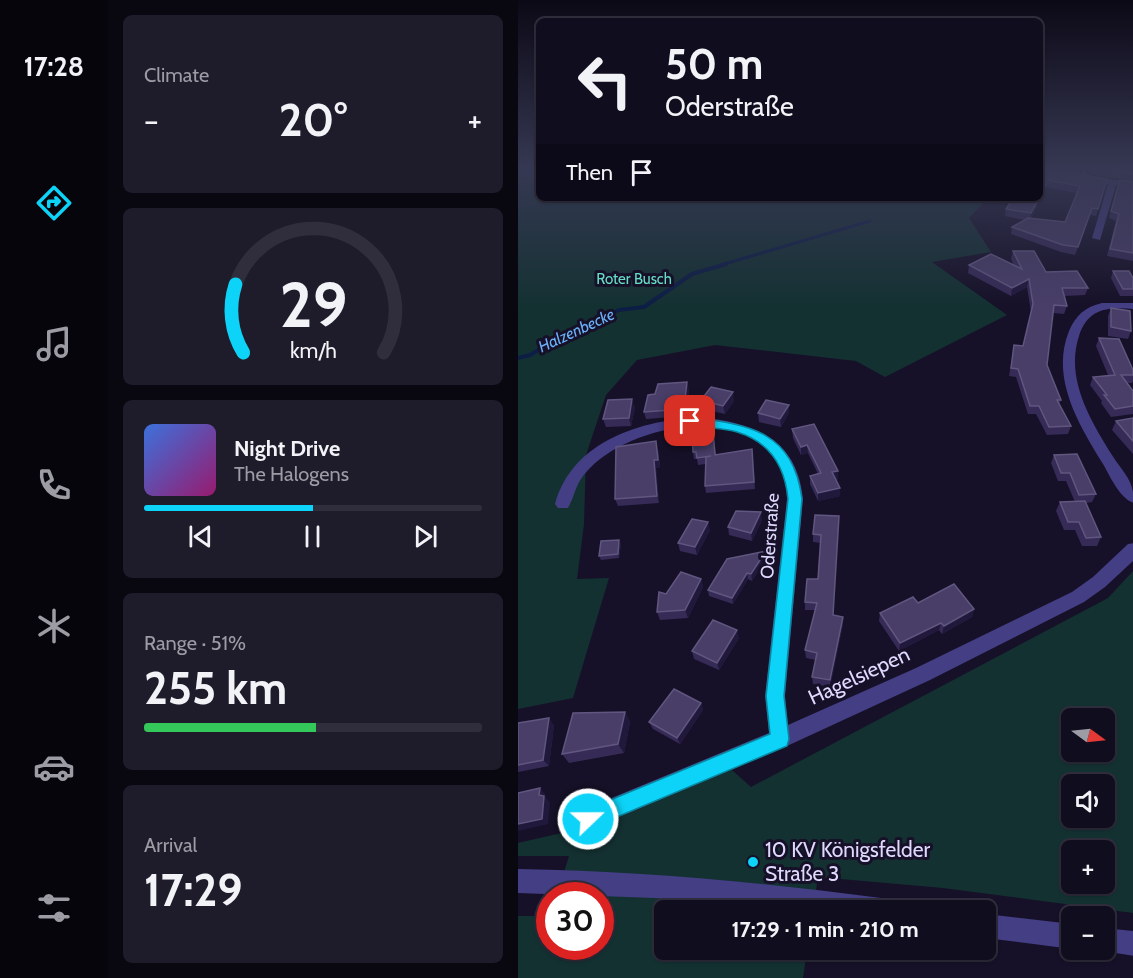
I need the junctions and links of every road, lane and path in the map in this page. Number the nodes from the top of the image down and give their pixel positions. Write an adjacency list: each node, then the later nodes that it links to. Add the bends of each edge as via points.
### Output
1 (1103, 215): 2 (street)
2 (1097, 238)
3 (1133, 306): 4 (street, via 1102,306 1088,311 1073,339 1068,371 1101,449)
4 (1133, 498)
5 (563, 504): 7 (street, Oderstraße, via 570,483 610,446 666,424 690,421 739,428 771,445 784,458 795,499 775,696)
6 (1133, 549): 7 (street, Hagelsiepen, via 1078,597)
7 (780, 739): 8 (street, Hagelsiepen)
8 (588, 819)
9 (518, 881): 10 (street, via 647,885)
10 (802, 900)
11 (996, 927): 12 (street)
12 (1061, 936)
13 (1115, 942): 14 (street)
14 (1133, 944)

